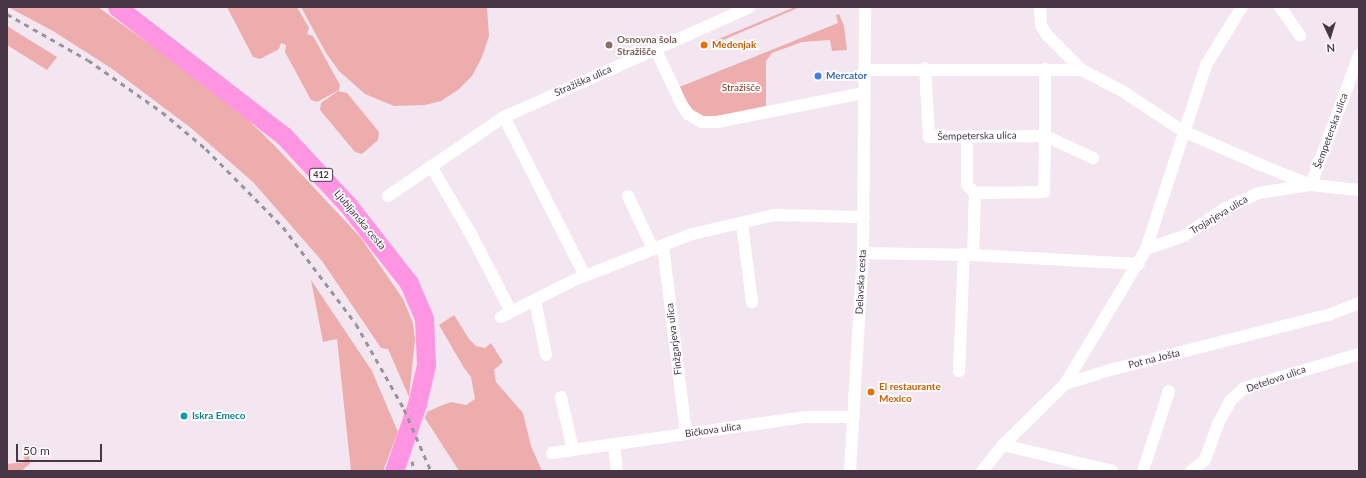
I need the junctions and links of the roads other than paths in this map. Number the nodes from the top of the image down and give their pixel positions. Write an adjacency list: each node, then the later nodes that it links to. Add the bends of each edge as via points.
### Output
1 (117, 7): 49 (main road, Ljubljanska cesta / 412, via 284,136 316,169 409,283 424,318 426,365 417,404)
2 (750, 7): 8 (street, Stražiška ulica)
3 (865, 7): 12 (street, Delavska cesta)
4 (1040, 7): 13 (street, Šempeterska ulica, via 1041,25 1046,35)
5 (1242, 7): 16 (street, via 1206,65)
6 (1280, 7): 7 (street)
7 (1300, 36)
8 (655, 48): 14 (street, via 688,114 702,122 717,122); 15 (street, Stražiška ulica)
9 (1359, 55): 21 (street, Šempeterska ulica)
10 (925, 68): 11 (street, Šempeterska ulica); 12 (street, Šempeterska ulica); 17 (street, Šempeterska ulica, via 929,137)
11 (1045, 69): 13 (street, Šempeterska ulica); 18 (street)
12 (864, 70): 14 (street, Delavska cesta)
13 (1082, 70): 16 (street, Šempeterska ulica, via 1122,91)
14 (864, 93): 26 (street, Delavska cesta)
15 (504, 117): 20 (street, Stražiška ulica); 33 (street)
16 (1183, 130): 21 (street, Šempeterska ulica); 29 (street, via 1153,235)
17 (967, 136): 18 (street, Šempeterska ulica); 23 (street, via 967,185)
18 (1045, 136): 19 (street, Šempeterska ulica); 23 (street, via 1044,192)
19 (1093, 158)
20 (431, 166): 24 (street, Stražiška ulica); 34 (street, via 472,236 506,315)
21 (1311, 185): 22 (street, Šempeterska ulica); 29 (street, Trojarjeva ulica, via 1258,192 1224,209 1184,236)
22 (1359, 190)
23 (975, 193): 31 (street)
24 (388, 196)
25 (628, 196): 28 (street, Finžgarjeva ulica)
26 (864, 217): 27 (street, via 775,214); 30 (street, Delavska cesta)
27 (742, 224): 28 (street, via 692,234); 35 (street)
28 (658, 248): 33 (street); 44 (street, Finžgarjeva ulica)
29 (1146, 250): 32 (street)
30 (863, 253): 31 (street); 43 (street, Delavska cesta)
31 (968, 254): 32 (street); 39 (street)
32 (1139, 264): 40 (street)
33 (585, 276): 34 (street)
34 (535, 300): 38 (street)
35 (752, 302)
36 (1359, 304): 40 (street, Pot na Jošta, via 1328,315 1110,370)
37 (1359, 354): 57 (street, Detelova ulica, via 1244,388 1227,407 1205,460)
38 (546, 355)
39 (959, 371)
40 (1065, 384): 46 (street, Pot na Jošta)
41 (1169, 391): 55 (street)
42 (561, 397): 47 (street)
43 (854, 417): 44 (street, Bičkova ulica, via 804,417); 51 (street, Delavska cesta)
44 (686, 433): 45 (street, Bičkova ulica)
45 (614, 444): 47 (street, Bičkova ulica); 50 (street)
46 (1003, 445): 52 (street, Pot na Jošta); 53 (street)
47 (573, 450): 48 (street, Bičkova ulica)
48 (552, 453)
49 (394, 471)
50 (617, 471)
51 (850, 471)
52 (982, 471)
53 (1105, 471)
54 (1138, 471): 55 (street)
55 (1143, 471): 56 (street)
56 (1148, 471)
57 (1191, 471)

